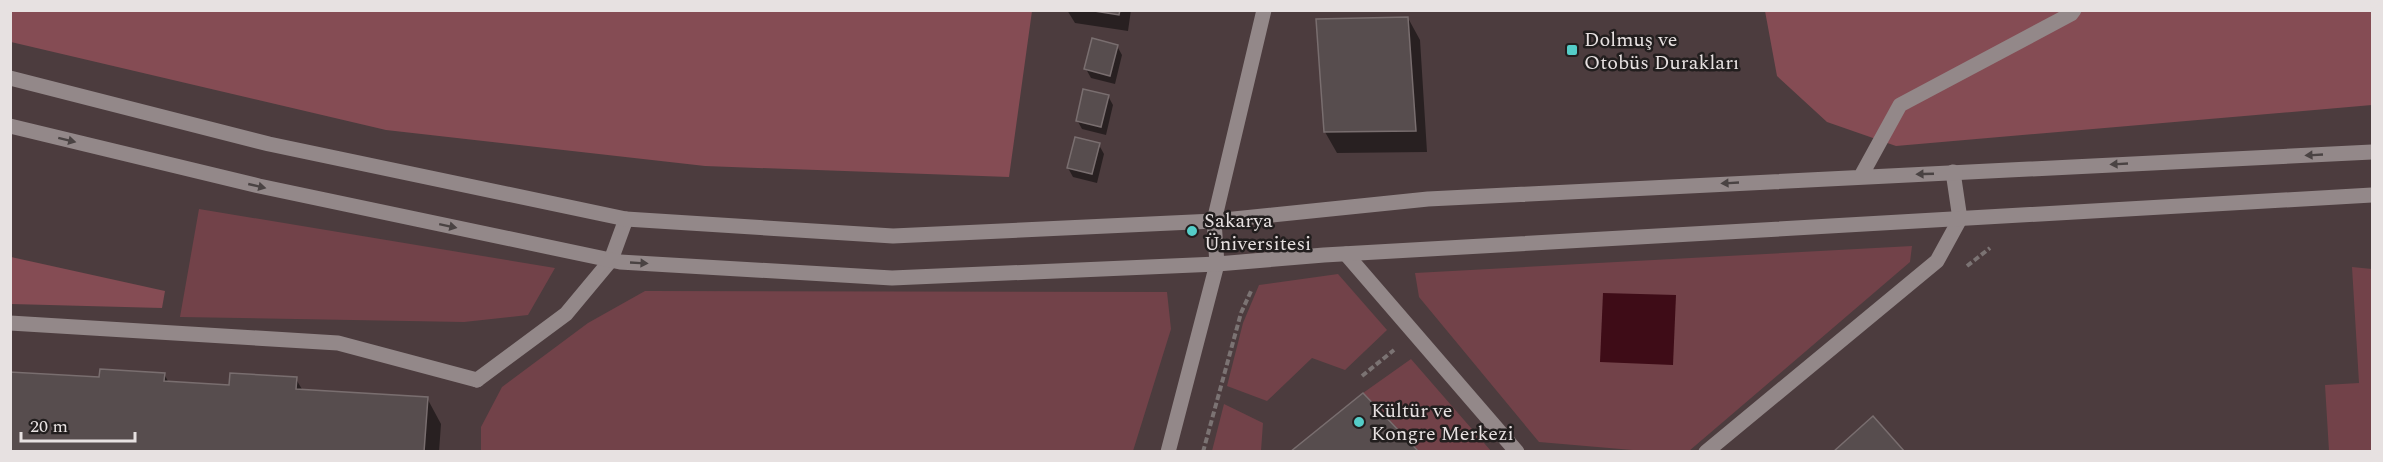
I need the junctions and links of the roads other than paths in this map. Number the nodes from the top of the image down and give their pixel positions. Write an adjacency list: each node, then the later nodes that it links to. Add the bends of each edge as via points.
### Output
1 (1264, 10): 11 (street)
2 (2074, 10): 7 (street, via 1900,105)
3 (10, 78): 9 (street, via 269,144)
4 (10, 126): 13 (street, one-way to 13, via 259,186)
5 (2373, 152): 6 (street, one-way to 6)
6 (1953, 172): 7 (street, one-way to 7); 10 (street)
7 (1861, 176): 11 (street, one-way to 11, via 1428,199)
8 (2373, 195): 10 (street)
9 (626, 219): 11 (street, via 893,236); 13 (street)
10 (1960, 219): 12 (street); 18 (street, via 1937,261)
11 (1214, 221): 14 (street)
12 (1346, 254): 14 (street); 17 (street)
13 (611, 260): 14 (street, one-way to 14, via 892,278); 15 (street, via 566,315 477,380 338,343)
14 (1217, 264): 16 (street)
15 (10, 323)
16 (1168, 452)
17 (1517, 452)
18 (1706, 452)

